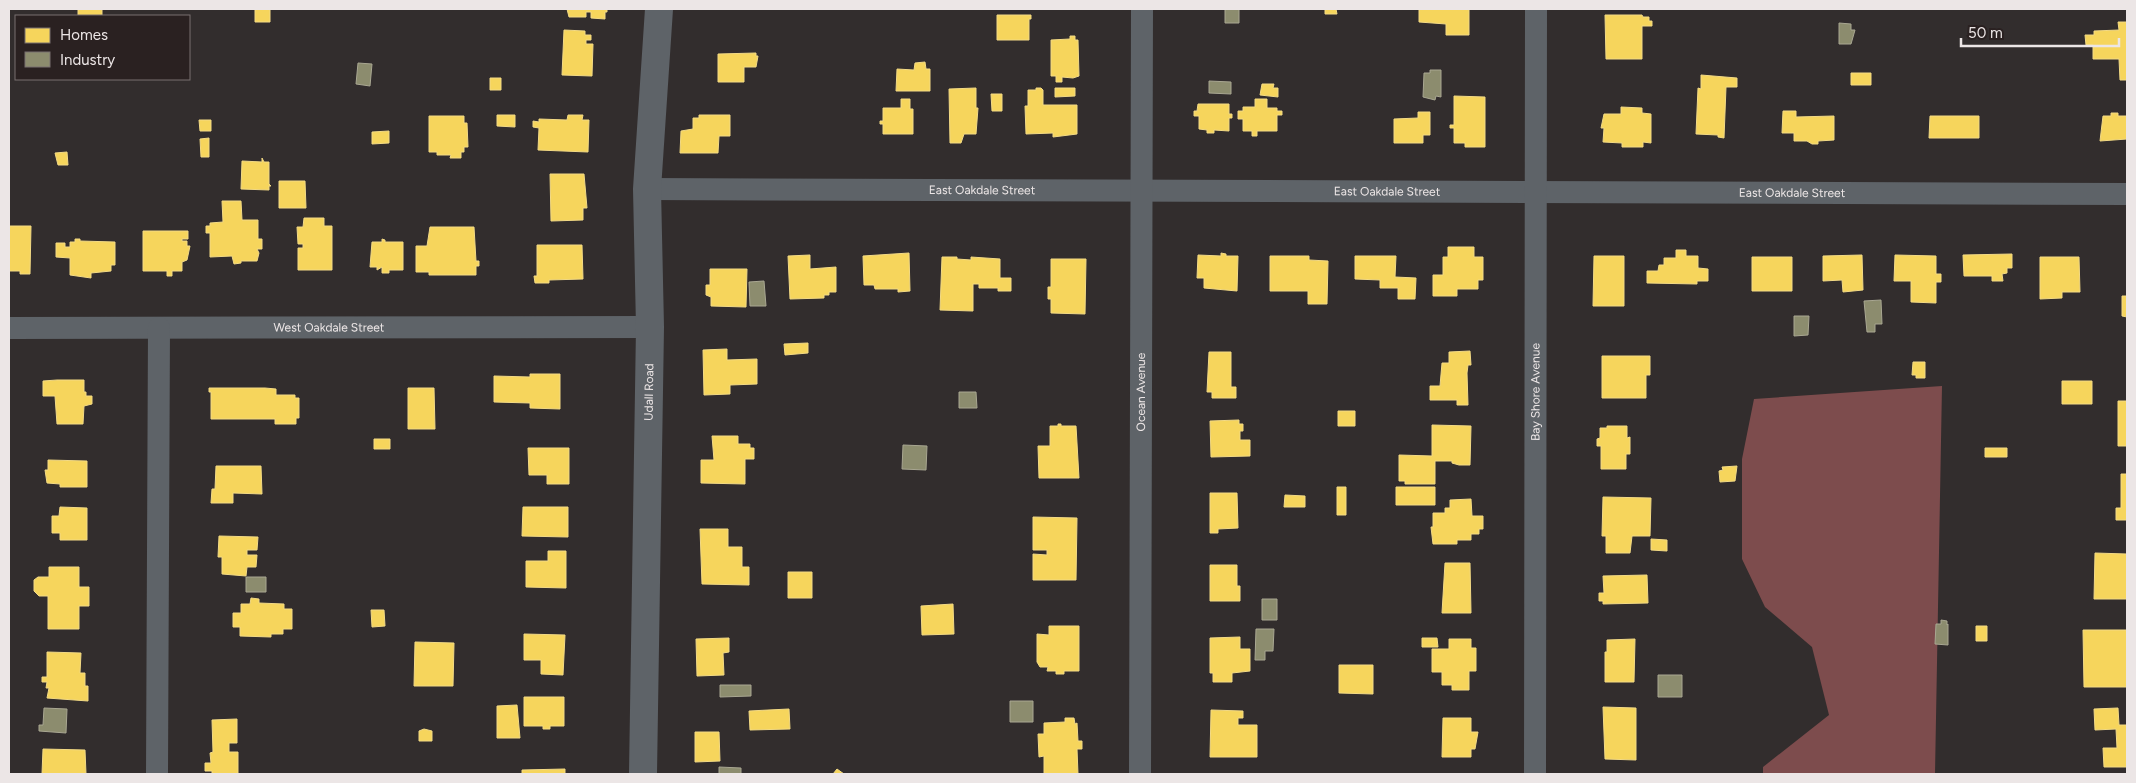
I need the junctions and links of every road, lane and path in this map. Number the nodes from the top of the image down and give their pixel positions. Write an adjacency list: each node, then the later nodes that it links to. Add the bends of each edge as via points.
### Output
1 (659, 9): 4 (street, Udall Road)
2 (1142, 9): 5 (street, Ocean Avenue)
3 (1536, 9): 6 (street, Bay Shore Avenue)
4 (647, 190): 5 (street, East Oakdale Street); 8 (street, Udall Road)
5 (1142, 193): 6 (street, East Oakdale Street); 13 (street, Ocean Avenue)
6 (1537, 193): 7 (street, East Oakdale Street); 14 (street, Bay Shore Avenue)
7 (2127, 194)
8 (650, 327): 10 (street, West Oakdale Street); 12 (street, Udall Road)
9 (9, 328): 10 (street, West Oakdale Street)
10 (159, 328): 11 (street)
11 (157, 774)
12 (642, 774)
13 (1140, 774)
14 (1535, 774)

